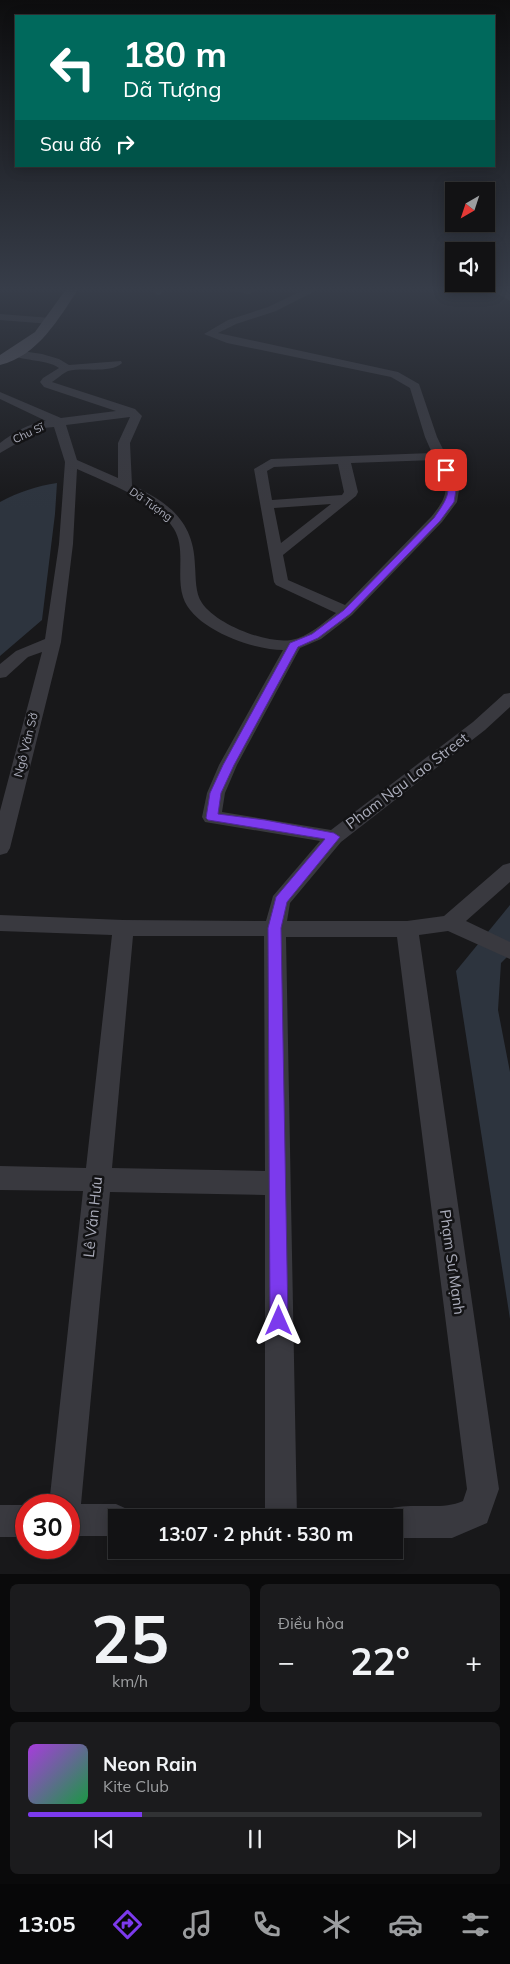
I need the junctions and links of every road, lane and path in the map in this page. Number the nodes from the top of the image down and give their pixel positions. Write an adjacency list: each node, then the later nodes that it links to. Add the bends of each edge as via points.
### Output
1 (55, 361): 4 (street)
2 (332, 361): 11 (street, Dã Tượng, via 394,374 417,388 424,420)
3 (117, 363): 4 (street)
4 (66, 368): 7 (street, via 52,376 46,382 48,385)
5 (0, 395): 8 (street)
6 (0, 408): 9 (street)
7 (131, 412): 8 (street, Chu Sĩ); 14 (street, via 136,416 124,443)
8 (59, 422): 9 (street, Chu Sĩ); 13 (street)
9 (40, 425): 10 (street, Chu Sĩ)
10 (0, 449)
11 (440, 456): 12 (street); 18 (street, Dã Tượng, via 453,484 450,502)
12 (344, 460): 15 (street, via 351,492); 16 (street, via 262,467)
13 (71, 462): 14 (street, Dã Tượng); 19 (street, Ngô Văn Sở, via 66,544)
14 (125, 486): 20 (street, Dã Tượng, via 156,505 179,526 185,538 191,598 198,611 216,624 241,635 267,644)
15 (345, 499): 16 (street); 17 (street)
16 (266, 504): 17 (street)
17 (275, 555): 18 (street, via 281,582)
18 (347, 612): 20 (street, Dã Tượng, via 315,636)
19 (52, 642): 21 (street, via 22,654); 24 (street, Ngô Văn Sở)
20 (294, 645): 23 (street, via 228,765 216,793 212,818)
21 (0, 673)
22 (510, 698): 23 (street, Pham Ngu Lao Street, via 479,726)
23 (334, 837): 29 (street, Pham Ngu Lao Street, via 280,900)
24 (0, 848)
25 (510, 870): 27 (street)
26 (0, 923): 28 (street)
27 (457, 926): 30 (street); 31 (street)
28 (123, 928): 29 (street); 33 (street, Lê Văn Hưu)
29 (275, 928): 30 (street); 34 (street, Pham Ngu Lao Street)
30 (407, 928): 41 (street, Phạm Sư Mạnh, via 483,1489 476,1512 452,1522)
31 (510, 951)
32 (0, 1178): 33 (street)
33 (97, 1180): 34 (street); 35 (street, Lê Văn Hưu)
34 (278, 1183): 36 (street, Pham Ngu Lao Street)
35 (66, 1494)
36 (281, 1509)
37 (80, 1520): 38 (street)
38 (108, 1520)
39 (0, 1521): 40 (street)
40 (15, 1521)
41 (403, 1522)

